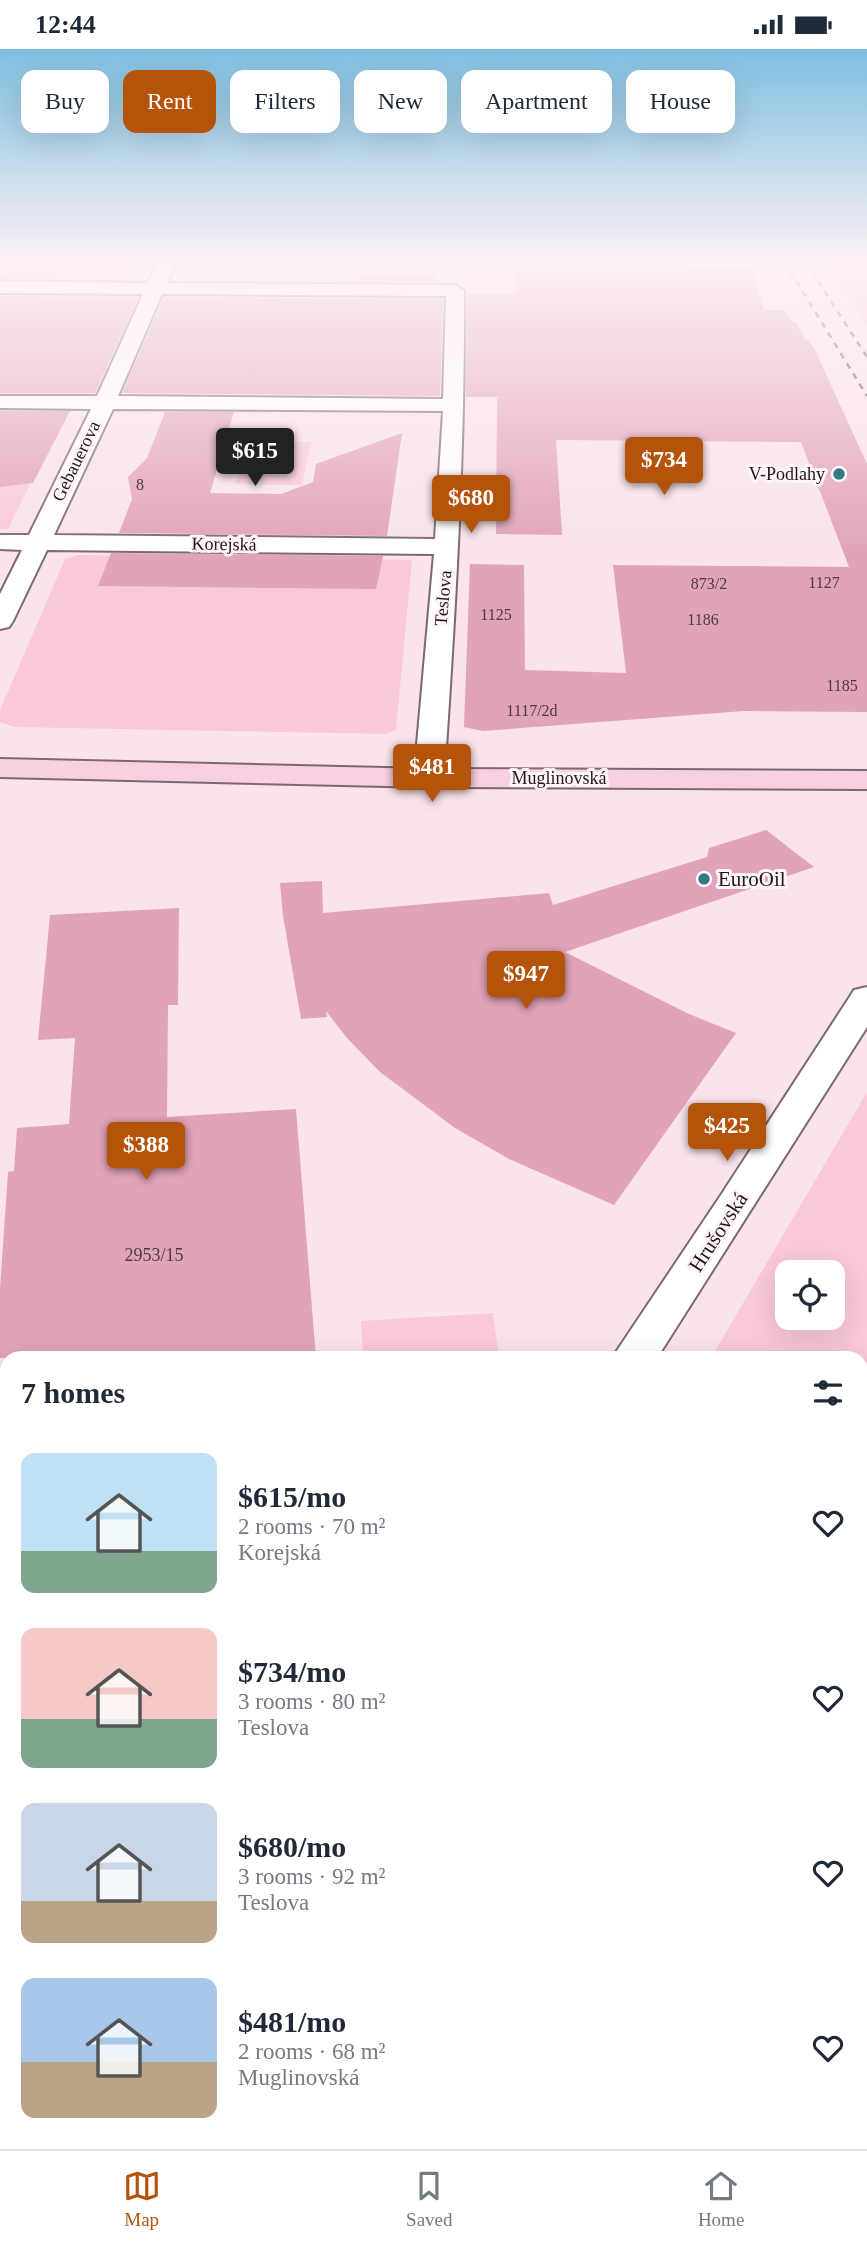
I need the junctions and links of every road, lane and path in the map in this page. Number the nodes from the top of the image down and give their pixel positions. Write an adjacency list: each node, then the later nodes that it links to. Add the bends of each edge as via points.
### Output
1 (124, 359): 4 (street, Gebauerova)
2 (454, 359): 5 (street, Teslova)
3 (0, 402): 4 (street)
4 (105, 403): 5 (street); 7 (street, Gebauerova)
5 (454, 405): 8 (street, Teslova)
6 (0, 542): 7 (street, Korejská)
7 (36, 542): 8 (street, Korejská); 9 (street, Gebauerova)
8 (447, 547): 11 (street, Teslova)
9 (0, 621)
10 (0, 768): 11 (main road, Muglinovská)
11 (429, 778): 12 (main road, Muglinovská)
12 (867, 780)
13 (867, 998): 14 (street, Hrušovská)
14 (639, 1351)

